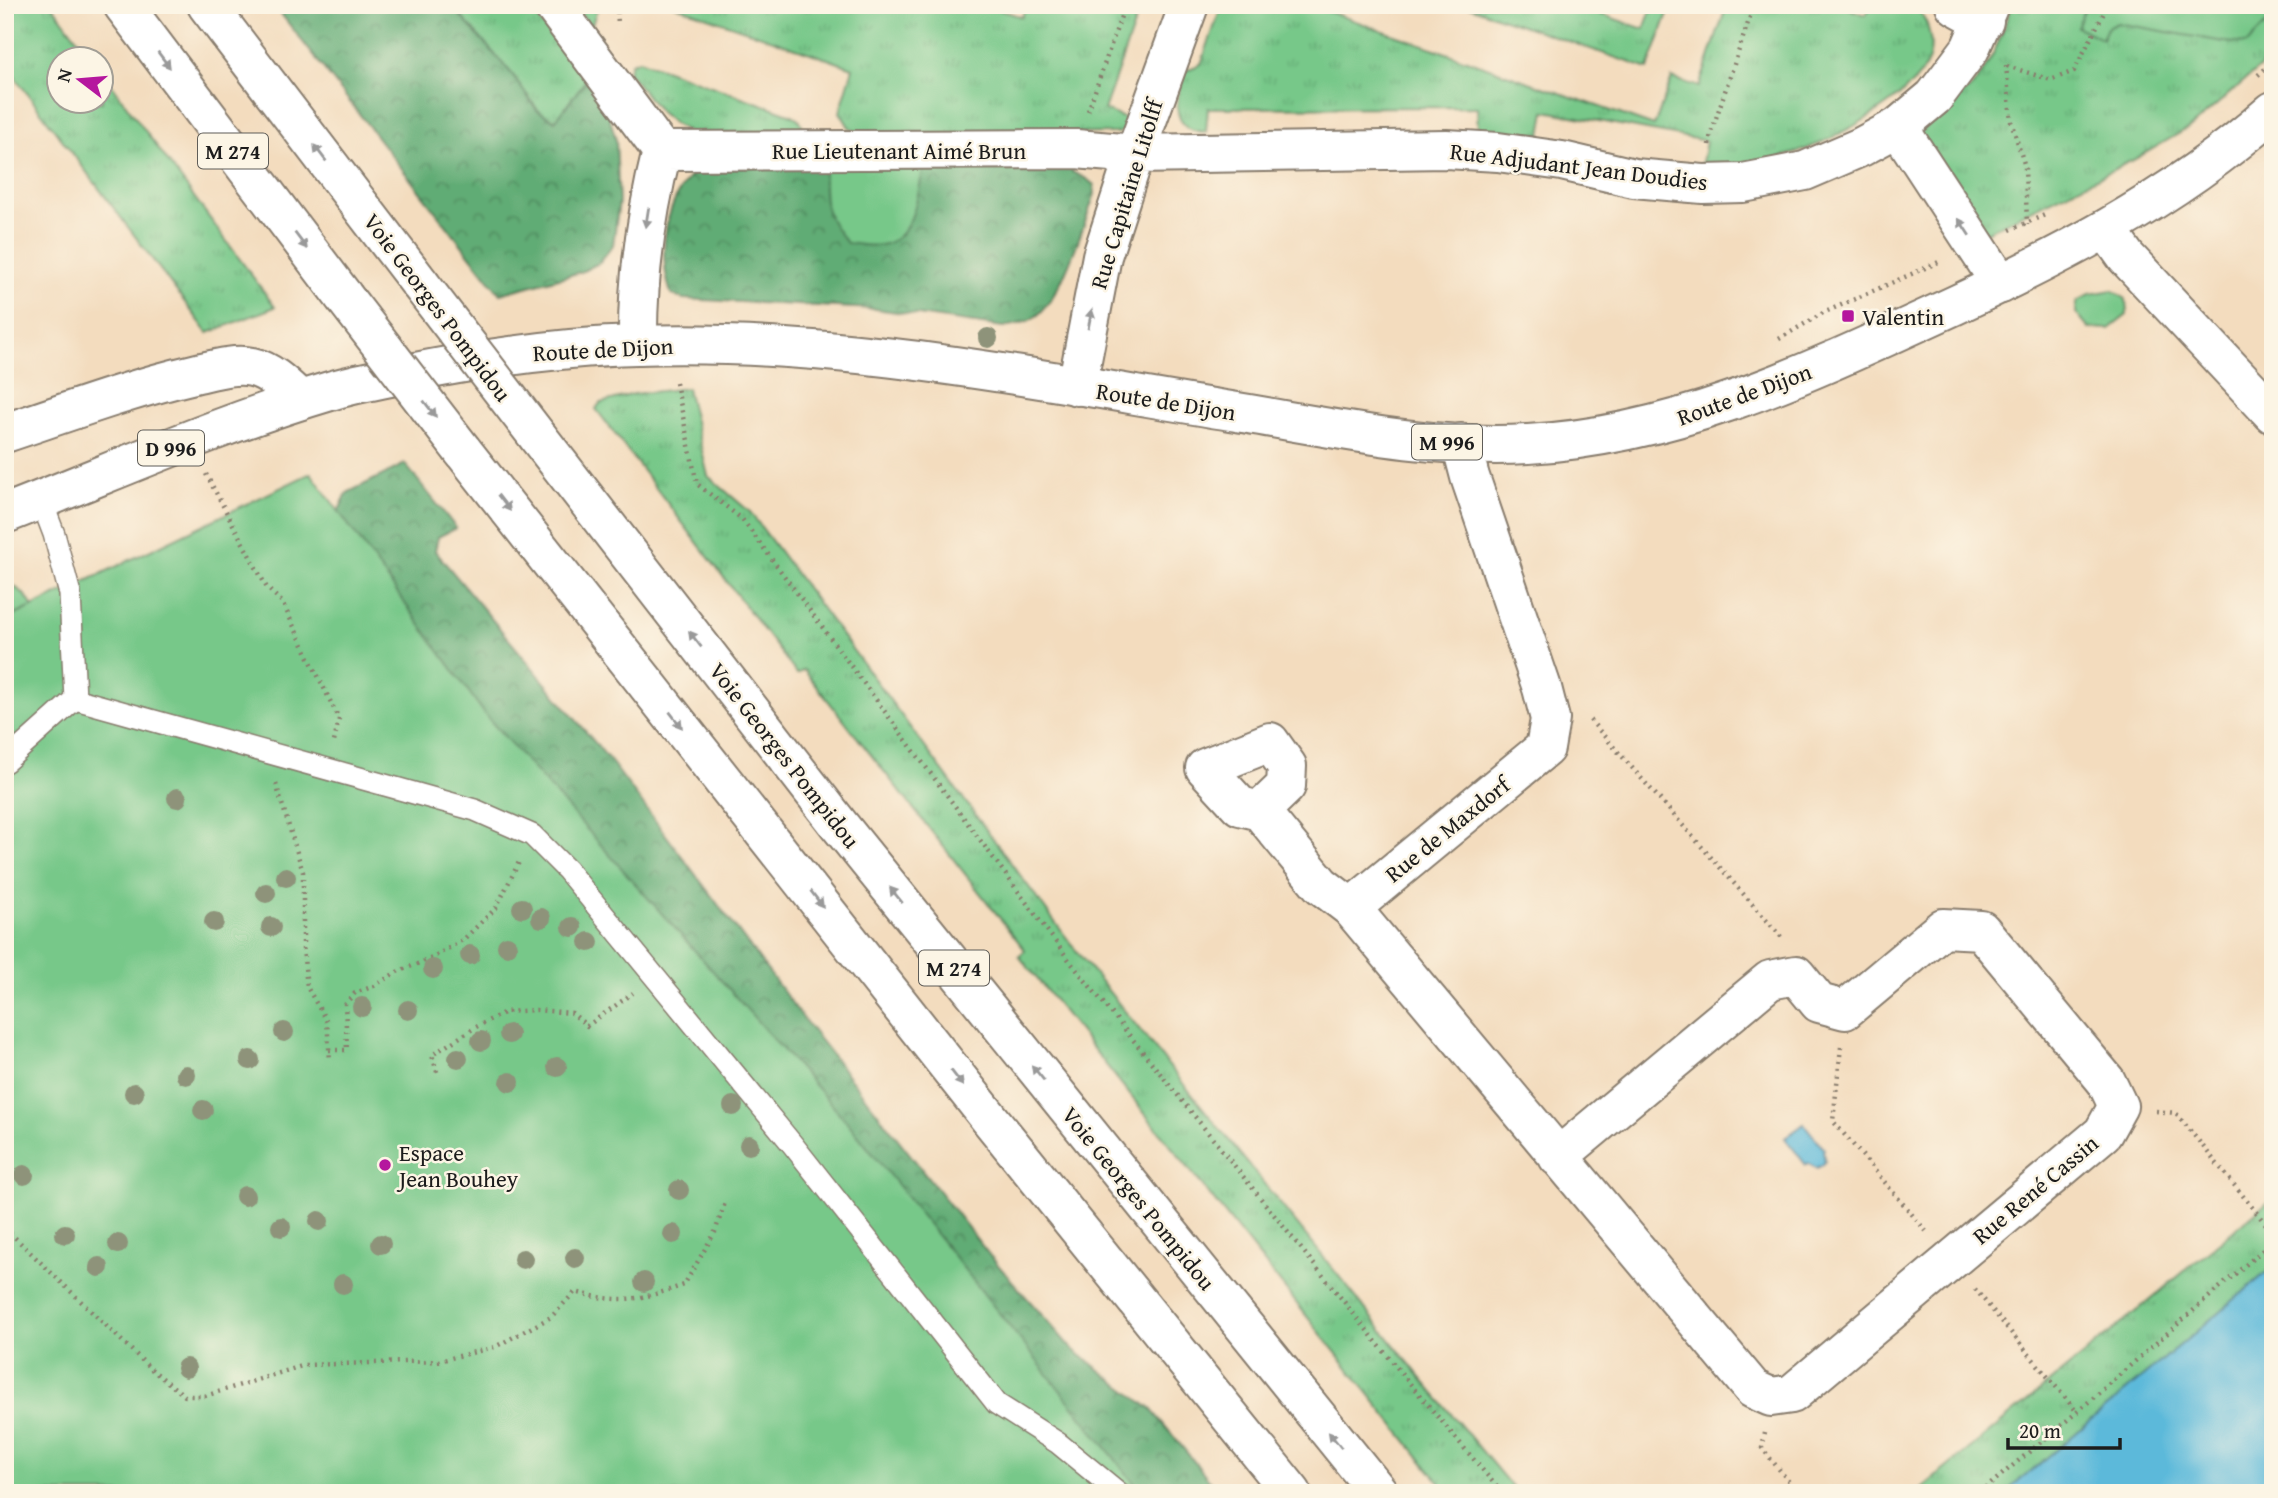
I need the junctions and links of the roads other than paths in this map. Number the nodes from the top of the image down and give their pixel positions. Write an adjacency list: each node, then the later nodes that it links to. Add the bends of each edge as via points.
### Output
1 (123, 5): 27 (main road, M 274, one-way to 27, bridge, via 462,450)
2 (207, 5): 28 (main road, Voie Georges Pompidou / M 274, one-way to 2, bridge, via 840,826)
3 (553, 5): 8 (main road)
4 (1189, 5): 9 (main road, Rue Capitaine Litolff)
5 (1975, 20): 7 (main road, Rue Adjudant Jean Doudies, via 1934,97)
6 (2273, 111): 10 (main road, Route de Dijon / M 996, via 2234,146)
7 (1898, 127): 9 (main road, Rue Adjudant Jean Doudies, via 1805,171 1743,183 1634,178 1562,161 1446,149); 11 (main road, one-way to 7)
8 (662, 151): 9 (main road, Rue Lieutenant Aimé Brun, via 1076,149); 12 (main road, one-way to 12, via 642,254)
9 (1135, 154): 14 (main road, Rue Capitaine Litolff, one-way to 9, via 1102,256)
10 (2106, 229): 11 (main road, Route de Dijon / M 996); 16 (main road, via 2126,257)
11 (2001, 284): 18 (main road, Route de Dijon / M 996, via 1845,356 1704,412 1593,436 1526,444)
12 (638, 345): 13 (main road, Route de Dijon / M 996); 14 (main road, Route de Dijon / M 996, via 753,346 862,354)
13 (548, 351): 15 (main road, Route de Dijon / D 996, via 426,370)
14 (1076, 386): 18 (main road, Route de Dijon / M 996, via 1392,439)
15 (300, 400): 17 (main road, via 263,371 238,366 153,384); 19 (main road, Route de Dijon / D 996)
16 (2273, 414)
17 (5, 433)
18 (1461, 443): 24 (main road, Rue de Maxdorf, via 1542,688 1550,719 1545,748)
19 (41, 500): 20 (main road, Route de Dijon / D 996); 21 (lane, via 71,594)
20 (5, 514)
21 (75, 699): 22 (lane); 26 (lane, via 475,810 532,835 656,976 997,1404 1058,1443)
22 (5, 762)
23 (1259, 811): 24 (main road, via 1321,885)
24 (1351, 908): 25 (main road)
25 (1558, 1157): 25 (main road, Rue René Cassin, via 1753,1389 1771,1397 1792,1394 2102,1133 2118,1106 2106,1082 1981,930 1943,928 1845,1010 1819,1003 1796,975 1770,980)
26 (1119, 1493)
27 (1292, 1493)
28 (1379, 1493)

